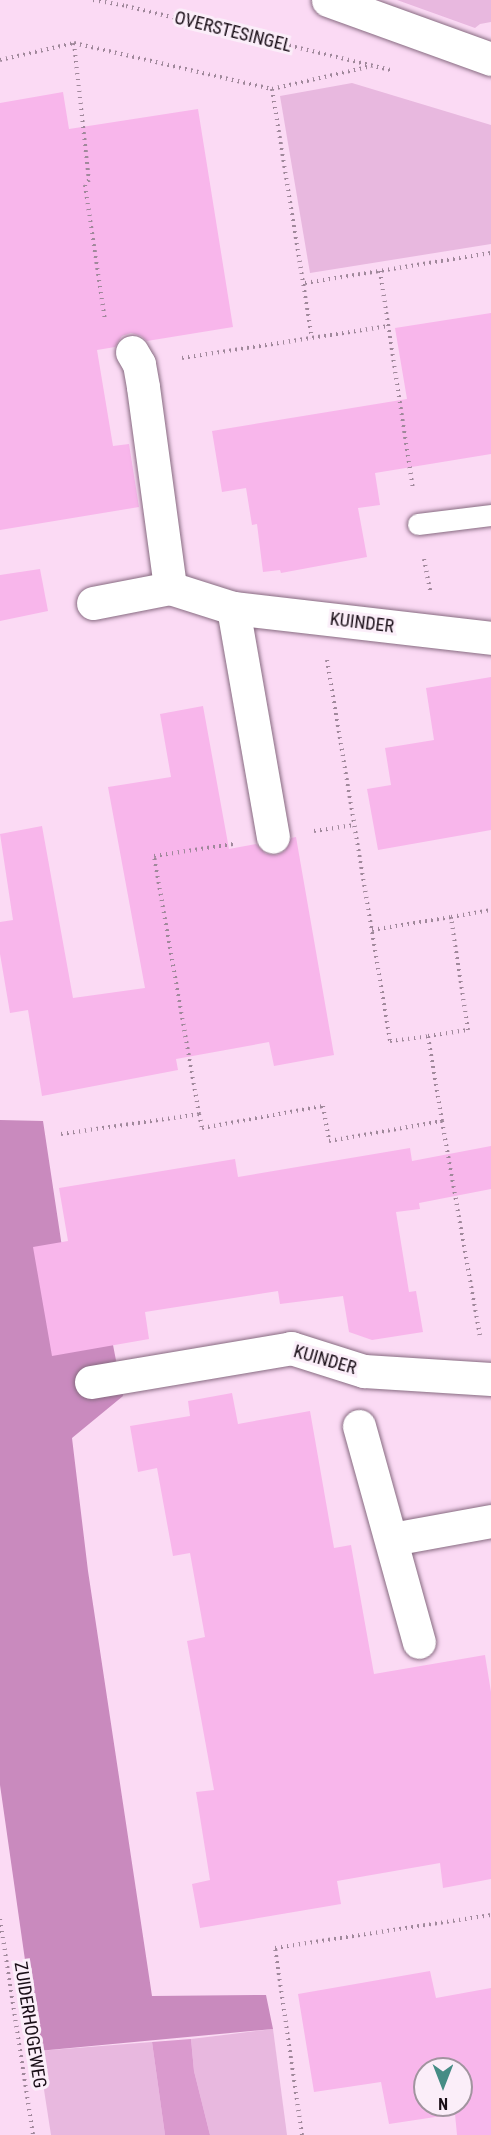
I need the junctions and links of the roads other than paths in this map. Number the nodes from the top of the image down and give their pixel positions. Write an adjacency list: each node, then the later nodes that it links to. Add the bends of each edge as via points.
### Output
1 (328, 0): 2 (street)
2 (491, 58)
3 (136, 358): 6 (street)
4 (491, 515): 5 (lane)
5 (418, 524)
6 (170, 588): 7 (street, KUINDER); 8 (street, KUINDER)
7 (93, 603)
8 (233, 608): 9 (street, KUINDER); 10 (street)
9 (491, 638)
10 (273, 837)
11 (489, 1378): 12 (street, KUINDER, via 364,1371 291,1348)
12 (91, 1382)
13 (359, 1426): 15 (street)
14 (491, 1521): 15 (street)
15 (392, 1539): 16 (street)
16 (419, 1642)

